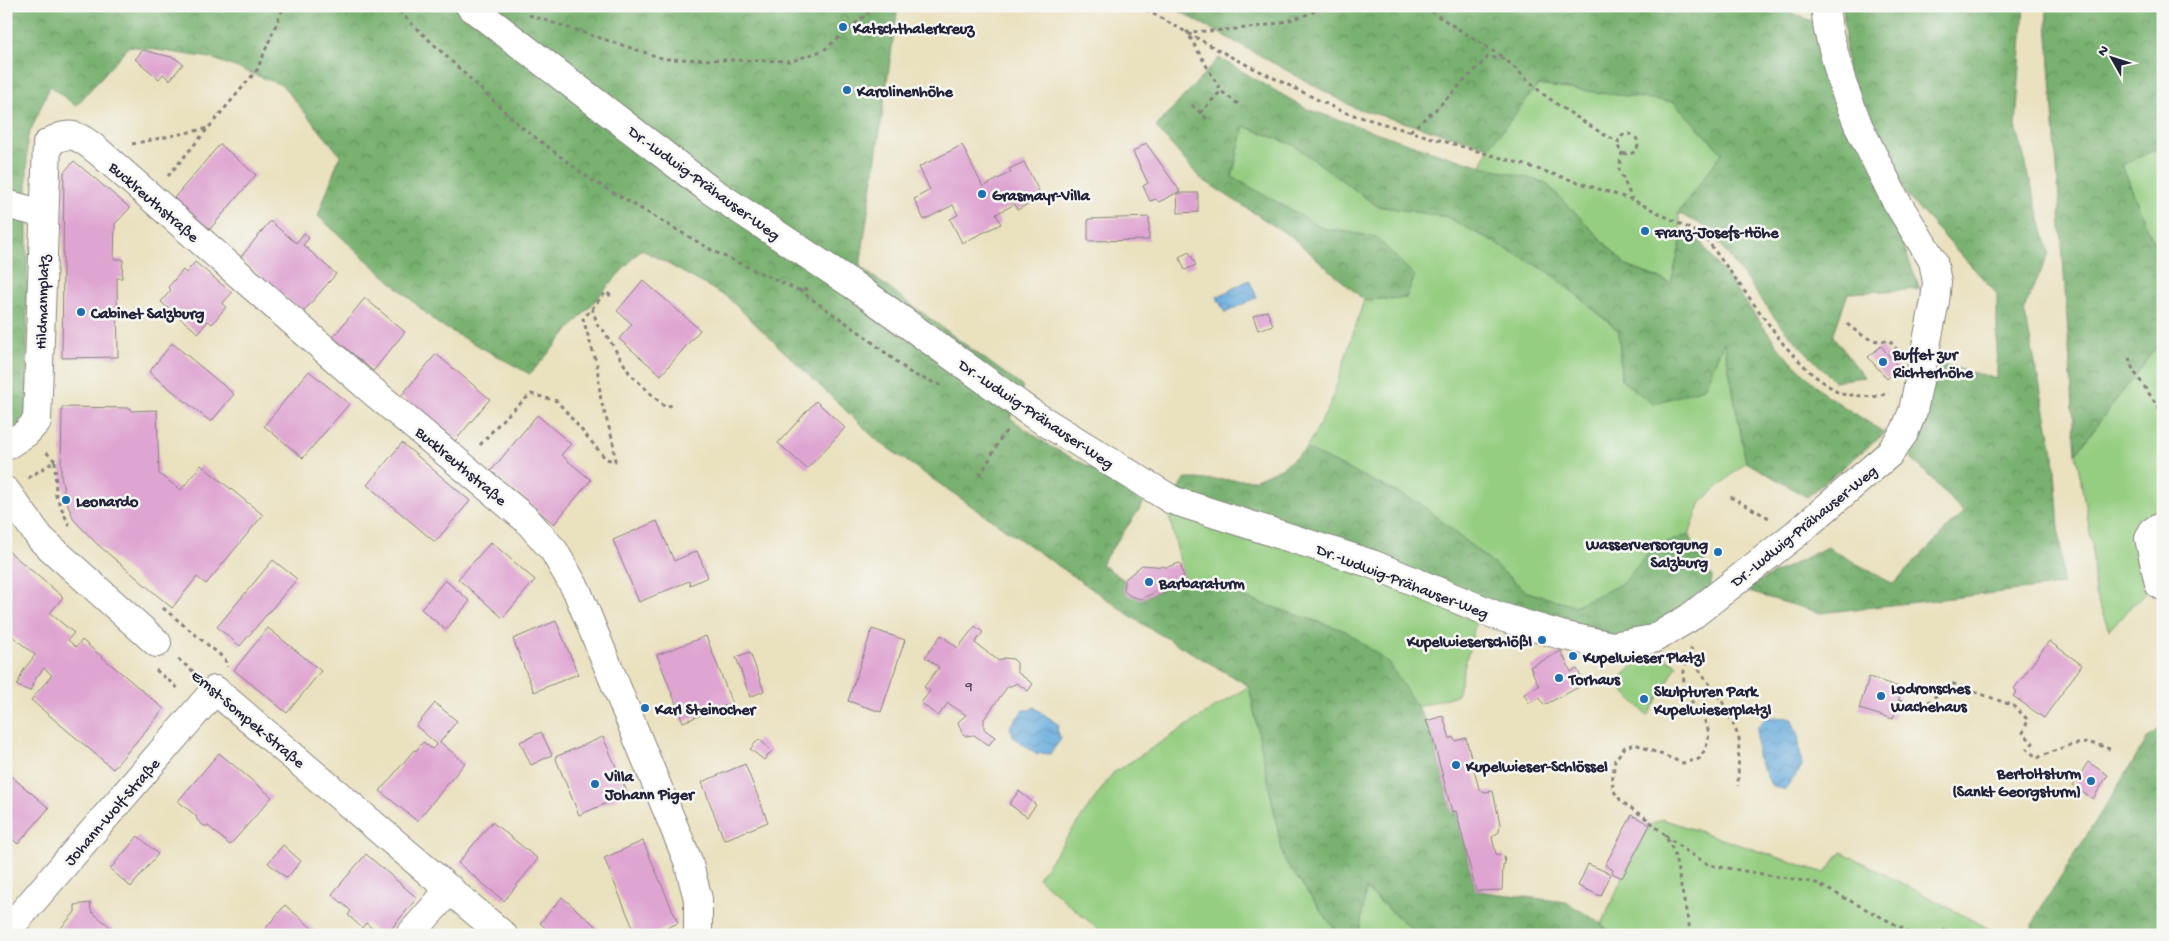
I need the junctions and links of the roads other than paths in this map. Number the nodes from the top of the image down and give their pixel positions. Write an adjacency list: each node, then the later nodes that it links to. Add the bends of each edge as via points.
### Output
1 (470, 6): 2 (street, Dr.-Ludwig-Prähauser-Weg, via 710,190 852,284 1031,413 1172,500 1372,564 1498,616 1612,646 1653,639 1689,618 1797,533 1889,454 1904,433 1920,382 1937,282 1933,261 1895,199 1859,127 1842,83)
2 (1825, 6)
3 (46, 144): 5 (street, Hildmannplatz); 16 (street, Bucklreuthstraße, via 59,135 86,141 528,520 554,551 577,591 688,861 698,900)
4 (6, 204): 5 (street)
5 (44, 214): 6 (street, Hildmannplatz, via 37,421)
6 (16, 439)
7 (6, 491): 10 (street, via 41,539)
8 (2163, 526): 9 (street, via 2153,531 2149,538 2159,584)
9 (2163, 586)
10 (157, 643)
11 (215, 690): 12 (street, Ernst-Sompek-Straße); 13 (street, Johann-Wolf-Straße)
12 (450, 888): 14 (street); 15 (street, Ernst-Sompek-Straße)
13 (6, 932)
14 (410, 935)
15 (503, 935)
16 (698, 935)

